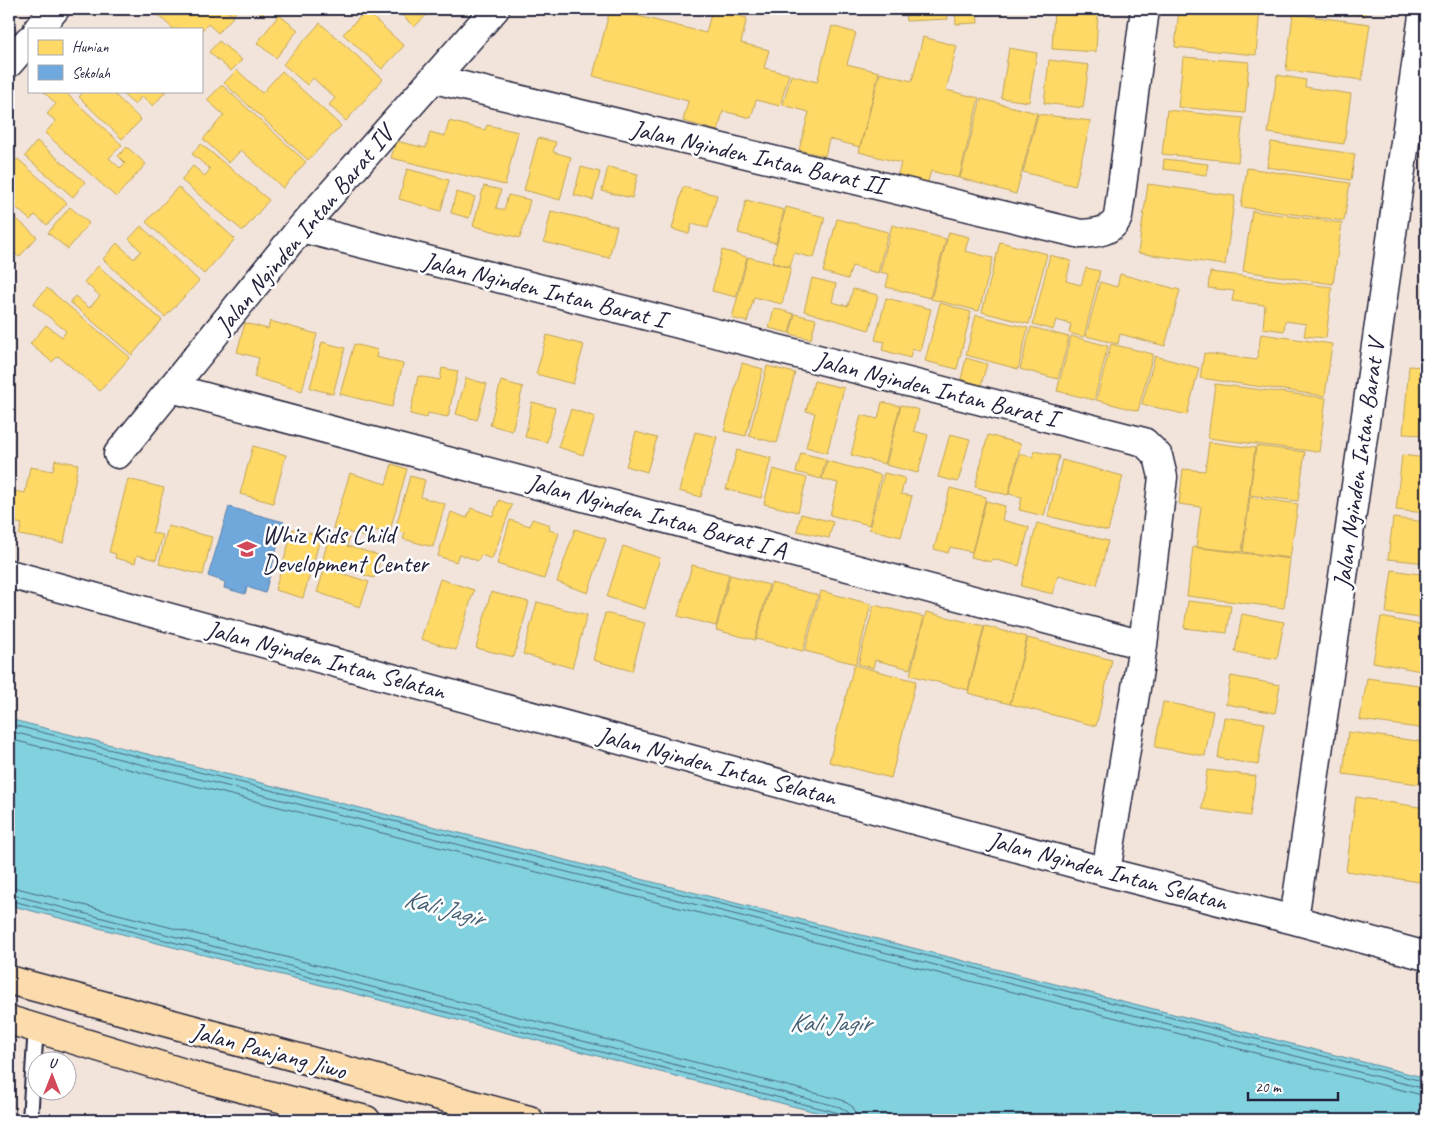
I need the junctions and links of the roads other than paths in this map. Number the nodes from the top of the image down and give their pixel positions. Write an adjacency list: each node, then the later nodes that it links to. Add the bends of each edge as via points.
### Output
1 (55, 9): 5 (street)
2 (495, 9): 8 (street, Jalan Nginden Intan Barat IV)
3 (1145, 9): 8 (street, Jalan Nginden Intan Barat II, via 1118,217 1109,228 1097,233 1081,234)
4 (1424, 9): 15 (street, Jalan Nginden Intan Barat V)
5 (39, 28)
6 (28, 41): 7 (street)
7 (9, 63)
8 (434, 79): 9 (street, Jalan Nginden Intan Barat IV)
9 (301, 228): 10 (street, Jalan Nginden Intan Barat IV); 13 (street, Jalan Nginden Intan Barat I, via 1144,442 1158,456 1164,477)
10 (171, 388): 11 (street, Jalan Nginden Intan Barat IV); 13 (street, Jalan Nginden Intan Barat I A)
11 (118, 454)
12 (9, 574): 14 (street, Jalan Nginden Intan Selatan)
13 (1143, 645): 14 (street, Jalan Nginden Intan Barat I)
14 (1106, 872): 15 (street, Jalan Nginden Intan Selatan)
15 (1294, 920): 16 (street, Jalan Nginden Intan Selatan)
16 (1426, 956)
17 (9, 980): 18 (main road, Jalan Panjang Jiwo)
18 (133, 1014): 21 (main road, Jalan Panjang Jiwo); 22 (main road, via 133,1039)
19 (9, 1020): 20 (main road, Jalan Panjang Jiwo)
20 (36, 1026): 22 (main road, Jalan Panjang Jiwo); 24 (lane)
21 (204, 1034): 23 (main road, via 195,1050); 26 (main road, Jalan Panjang Jiwo)
22 (125, 1054): 23 (main road, Jalan Panjang Jiwo)
23 (194, 1076): 25 (main road, Jalan Panjang Jiwo)
24 (30, 1120)
25 (366, 1120)
26 (529, 1120)

